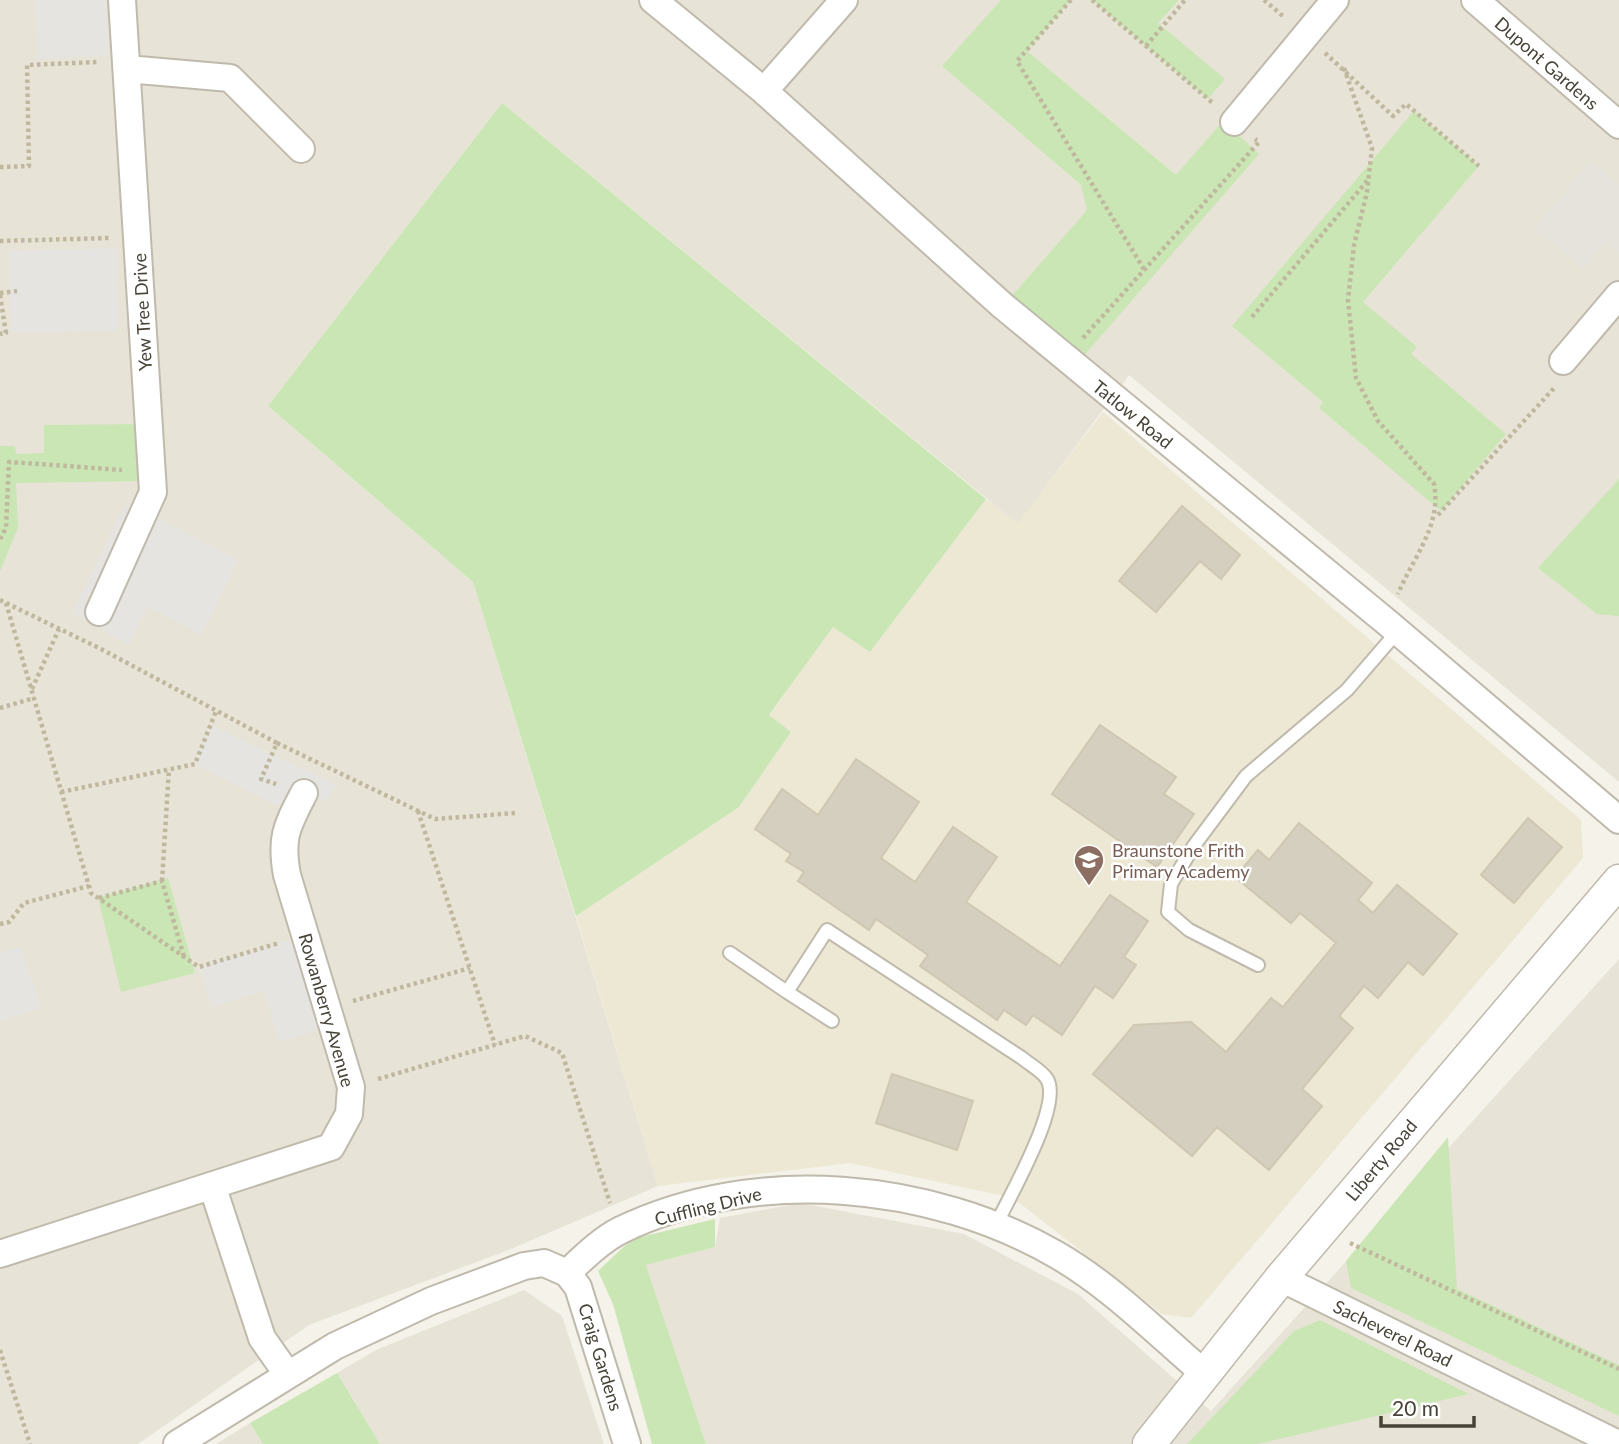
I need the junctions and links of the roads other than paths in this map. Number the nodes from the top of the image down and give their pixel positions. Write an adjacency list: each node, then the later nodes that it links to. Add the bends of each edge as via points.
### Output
1 (122, 0): 6 (street, Yew Tree Drive)
2 (653, 0): 7 (street, Tatlow Road)
3 (844, 0): 7 (street)
4 (1335, 0): 8 (street)
5 (1475, 0): 9 (street, Dupont Gardens)
6 (126, 65): 10 (street, via 230,78); 13 (street, Yew Tree Drive, via 153,492)
7 (764, 91): 14 (street, Tatlow Road, via 1065,357)
8 (1234, 122)
9 (1619, 125)
10 (301, 149)
11 (1619, 295): 12 (street)
12 (1563, 361)
13 (99, 612)
14 (1393, 628): 16 (street, Tatlow Road); 19 (lane, via 1347,690 1246,776 1171,884 1168,912 1189,930)
15 (303, 793): 22 (street, Rowanberry Avenue, via 286,827 282,847 352,1087 349,1114 331,1147)
16 (1619, 820)
17 (1619, 881): 26 (street, Liberty Road)
18 (730, 953): 20 (lane)
19 (1258, 965)
20 (787, 992): 21 (lane); 23 (lane, via 827,930 1047,1078 1051,1094 1044,1122)
21 (832, 1021)
22 (213, 1188): 24 (street, Rowanberry Avenue); 27 (street, via 262,1338)
23 (996, 1225): 25 (street, Cuffling Drive, via 882,1194 772,1191 679,1210 620,1231); 28 (street, Cuffling Drive, via 1097,1282)
24 (2, 1245)
25 (567, 1273): 27 (street, via 544,1263 524,1266 431,1301 335,1346); 30 (street, Craig Gardens, via 585,1303)
26 (1281, 1279): 28 (street, Liberty Road); 32 (street, Sacheverel Road)
27 (288, 1375): 29 (street)
28 (1206, 1375): 31 (street, Liberty Road)
29 (177, 1444)
30 (627, 1444)
31 (1149, 1444)
32 (1618, 1444)

